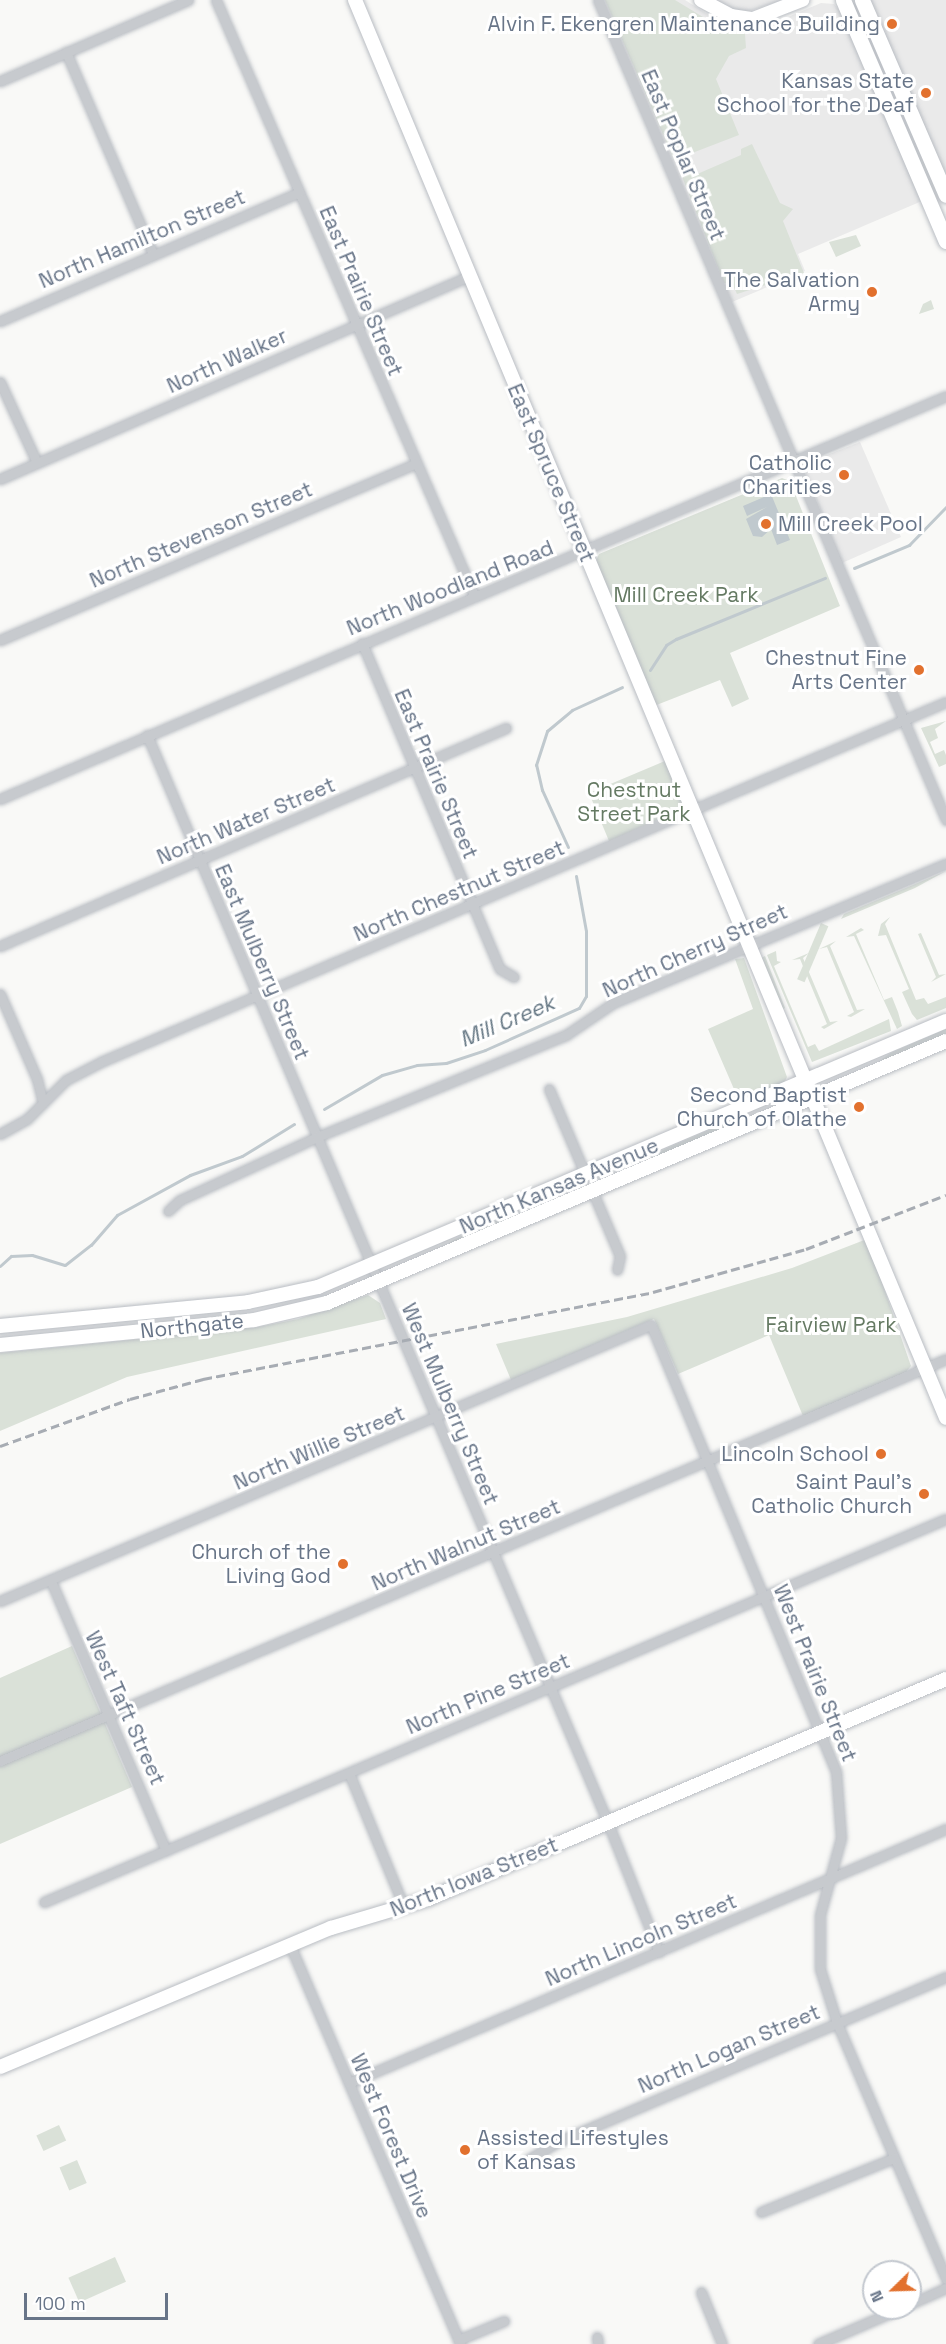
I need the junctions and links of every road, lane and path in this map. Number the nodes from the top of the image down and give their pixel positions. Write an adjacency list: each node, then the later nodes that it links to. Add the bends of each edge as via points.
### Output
1 (188, 0): 9 (street)
2 (216, 0): 11 (street, East Prairie Street)
3 (355, 0): 15 (street, East Spruce Street)
4 (598, 0): 20 (street, East Poplar Street)
5 (701, 0): 6 (street, via 731,16 753,19)
6 (802, 0)
7 (843, 0): 13 (main road)
8 (862, 0): 12 (main road)
9 (66, 52): 10 (street); 14 (street)
10 (0, 81)
11 (298, 192): 14 (street, North Hamilton Street); 17 (street, East Prairie Street)
12 (946, 195)
13 (946, 241)
14 (153, 254): 16 (street, North Hamilton Street)
15 (469, 276): 17 (street, North Walker); 24 (street, East Spruce Street)
16 (0, 321)
17 (356, 324): 21 (street, North Walker); 22 (street, East Prairie Street)
18 (0, 382): 21 (street)
19 (946, 396): 20 (street, North Woodland Road)
20 (793, 462): 24 (street, North Woodland Road); 29 (street, East Poplar Street)
21 (37, 463): 23 (street, North Walker)
22 (416, 463): 25 (street, East Prairie Street); 26 (street, North Stevenson Street)
23 (0, 479)
24 (584, 552): 25 (street, North Woodland Road); 34 (street, East Spruce Street)
25 (474, 595): 27 (street, North Woodland Road)
26 (0, 640)
27 (362, 643): 31 (street, North Woodland Road); 32 (street, East Prairie Street)
28 (946, 702): 29 (street, North Chestnut Street)
29 (903, 721): 34 (street, North Chestnut Street); 35 (street, East Poplar Street)
30 (506, 728): 32 (street, North Water Street)
31 (147, 735): 33 (street, North Woodland Road); 36 (street, East Mulberry Street)
32 (414, 768): 36 (street, North Water Street); 38 (street, East Prairie Street)
33 (0, 799)
34 (692, 811): 38 (street, North Chestnut Street); 40 (street, East Spruce Street)
35 (946, 820)
36 (199, 860): 39 (street, North Water Street); 43 (street, East Mulberry Street)
37 (946, 864): 40 (street, North Cherry Street)
38 (472, 904): 41 (street, East Prairie Street, via 500,969); 43 (street, North Chestnut Street)
39 (0, 946)
40 (749, 946): 46 (street, East Spruce Street); 51 (street, North Cherry Street, via 614,1003 566,1035)
41 (514, 977)
42 (0, 994): 49 (street, via 37,1079)
43 (257, 996): 49 (street, North Chestnut Street, via 66,1080); 51 (street, East Mulberry Street)
44 (946, 1021): 46 (street, North Kansas Avenue)
45 (946, 1041): 48 (street, North Kansas Avenue)
46 (806, 1080): 48 (street, East Spruce Street); 52 (street, North Kansas Avenue)
47 (549, 1089): 52 (street)
48 (813, 1098): 53 (street, North Kansas Avenue); 62 (street, East Spruce Street)
49 (43, 1103): 50 (street, North Chestnut Street, via 27,1119)
50 (0, 1134)
51 (317, 1137): 54 (street, North Cherry Street, via 180,1200); 55 (street, West Mulberry Street)
52 (585, 1174): 53 (street); 55 (street, North Kansas Avenue)
53 (593, 1191): 56 (street, via 620,1256); 57 (street, North Kansas Avenue)
54 (168, 1211)
55 (372, 1266): 57 (street, West Mulberry Street); 59 (street, Northgate, via 318,1287 248,1302)
56 (617, 1270)
57 (379, 1282): 60 (street, Northgate, via 327,1303 254,1320); 63 (street, West Mulberry Street)
58 (651, 1325): 63 (street, North Willie Street); 65 (street, West Prairie Street)
59 (0, 1326)
60 (0, 1345)
61 (946, 1359): 62 (street, North Walnut Street)
62 (925, 1368): 64 (street, East Spruce Street); 65 (street, North Walnut Street)
63 (436, 1418): 67 (street, West Mulberry Street); 68 (street, North Willie Street)
64 (946, 1418)
65 (708, 1461): 67 (street, North Walnut Street); 69 (street, West Prairie Street)
66 (946, 1519): 69 (street, North Pine Street)
67 (494, 1552): 72 (street, West Mulberry Street); 73 (street, North Walnut Street)
68 (51, 1581): 70 (street, North Willie Street); 73 (street, West Taft Street)
69 (765, 1596): 72 (street, North Pine Street); 74 (street, West Prairie Street)
70 (0, 1601)
71 (946, 1679): 74 (street, North Iowa Street)
72 (550, 1687): 76 (street, North Pine Street); 77 (street, West Mulberry Street)
73 (108, 1716): 75 (street, North Walnut Street); 79 (street, West Taft Street)
74 (822, 1731): 77 (street, North Iowa Street); 80 (street, West Prairie Street, via 841,1795 841,1838)
75 (0, 1761)
76 (349, 1773): 79 (street, North Pine Street); 82 (street)
77 (608, 1822): 82 (street, North Iowa Street); 84 (street, West Mulberry Street)
78 (946, 1829): 80 (street, North Lincoln Street)
79 (166, 1850): 81 (street, North Pine Street)
80 (830, 1878): 84 (street, North Lincoln Street); 86 (street, West Prairie Street, via 818,1941 820,1969)
81 (44, 1902)
82 (404, 1907): 83 (street, North Iowa Street)
83 (290, 1945): 87 (street, North Iowa Street); 88 (street, West Forest Drive)
84 (659, 1952): 88 (street, North Lincoln Street)
85 (946, 1977): 86 (street, North Logan Street)
86 (837, 2023): 89 (street, West Prairie Street); 90 (street, North Logan Street, via 555,2143)
87 (0, 2067)
88 (349, 2083): 98 (street, West Forest Drive)
89 (894, 2158): 91 (street); 92 (street, West Prairie Street)
90 (528, 2160)
91 (761, 2212)
92 (946, 2279)
93 (946, 2288): 95 (street)
94 (701, 2292): 99 (street)
95 (922, 2299)
96 (873, 2320): 100 (street)
97 (504, 2321): 98 (street, West Forest Drive)
98 (459, 2342)
99 (722, 2344)
100 (818, 2344)

